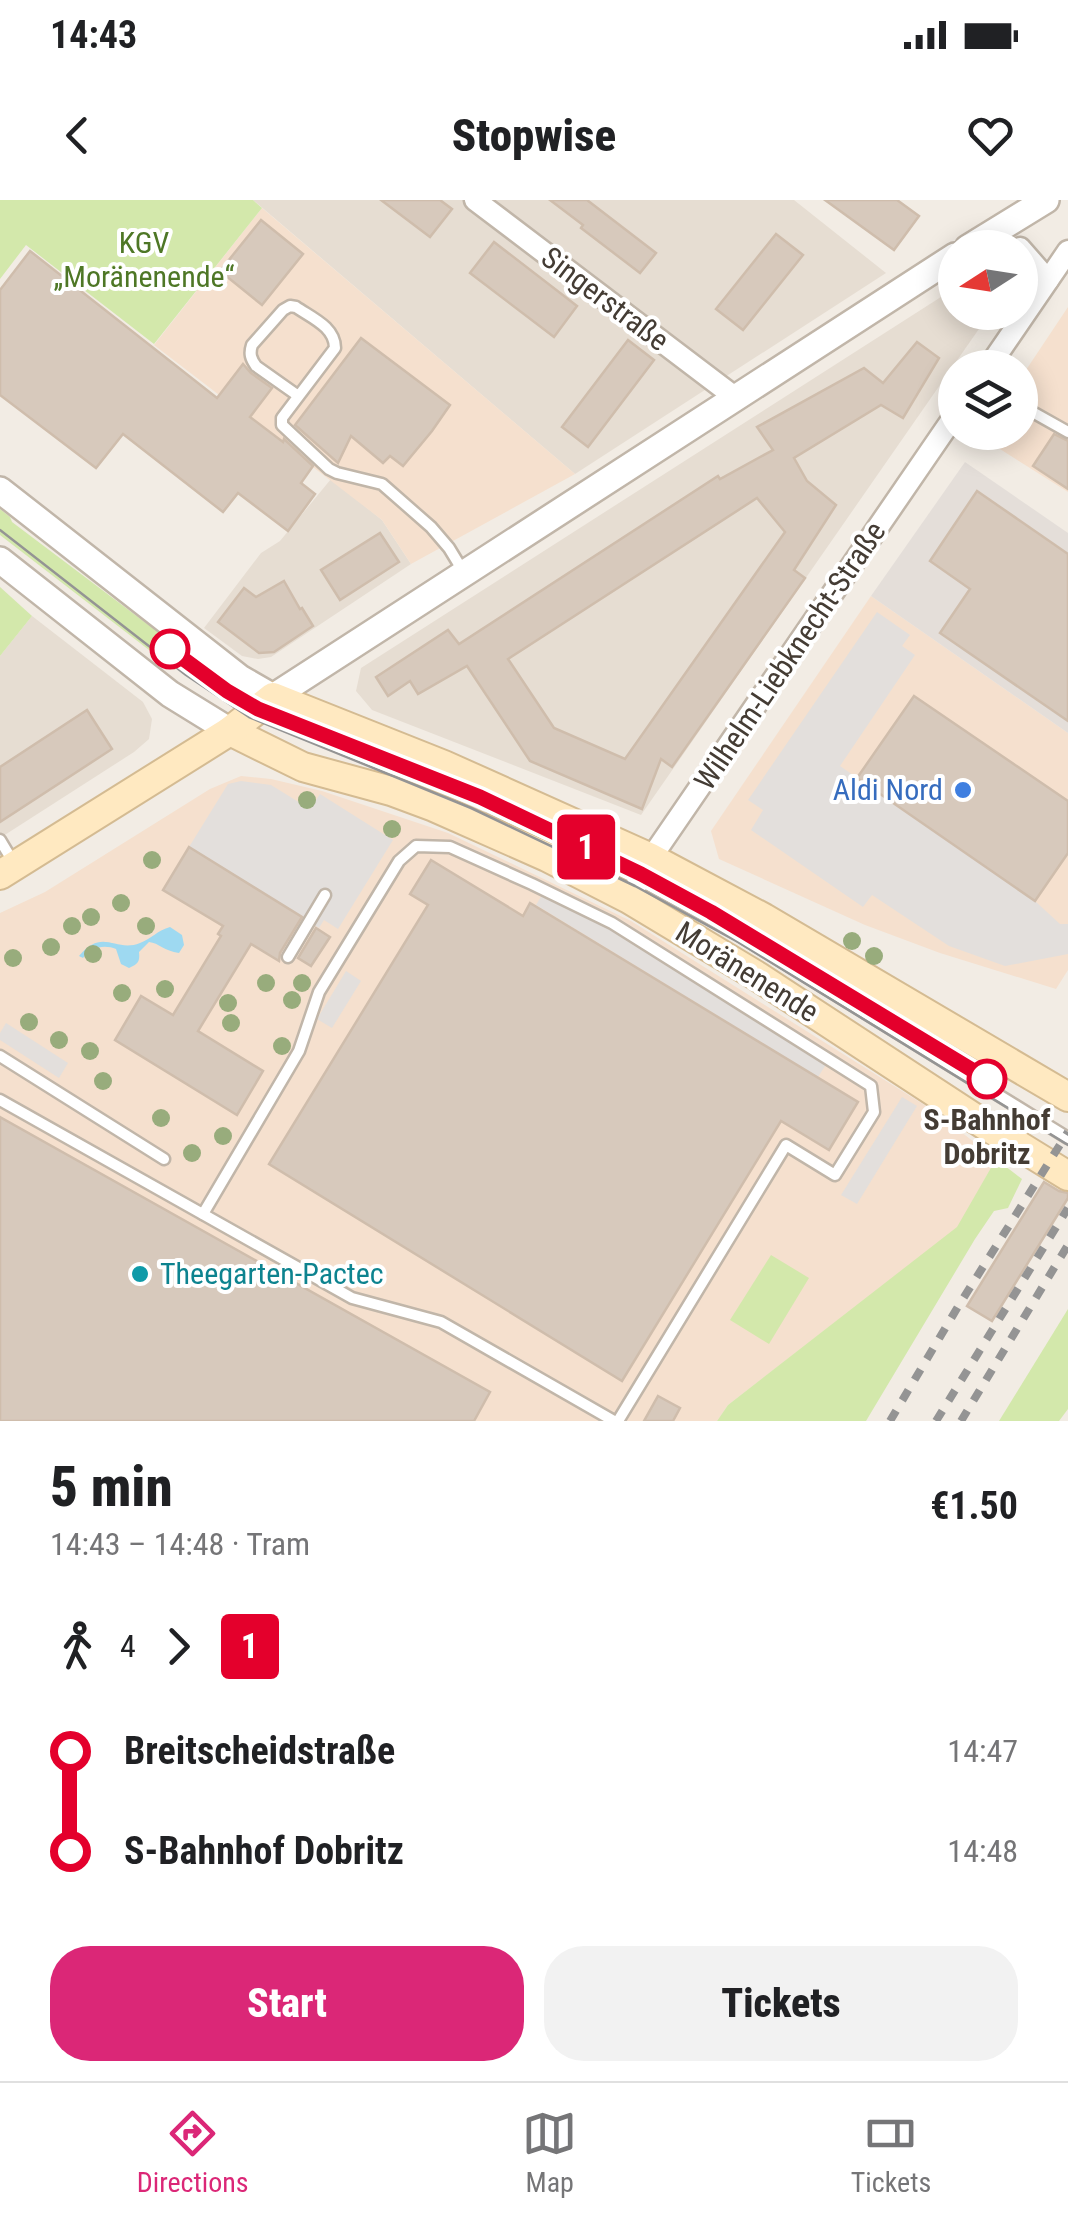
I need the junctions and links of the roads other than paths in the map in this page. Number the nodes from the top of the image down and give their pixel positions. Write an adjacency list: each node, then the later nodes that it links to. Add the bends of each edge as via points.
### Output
1 (475, 200): 10 (street, Singerstraße)
2 (1046, 200): 3 (street)
3 (1023, 230)
4 (1068, 250): 7 (street)
5 (938, 267): 10 (street)
6 (1038, 269): 7 (street)
7 (1048, 280): 8 (street)
8 (1000, 350)
9 (297, 395): 9 (lane, via 336,340 290,306 250,352 256,366); 16 (lane, via 282,418 287,431 337,473 382,484 432,527)
10 (736, 398): 16 (street)
11 (1038, 415): 12 (lane)
12 (1068, 432)
13 (938, 439): 24 (street, Wilhelm-Liebknecht-Straße)
14 (0, 490): 17 (street, Moränenende, via 240,678)
15 (0, 560): 18 (street, Moränenende, via 170,694)
16 (464, 572): 17 (street)
17 (274, 696): 18 (main road); 19 (main road, Moränenende)
18 (230, 731): 20 (main road, Moränenende, via 303,766); 23 (main road)
19 (444, 764): 21 (lane); 24 (main road, Moränenende)
20 (434, 807): 21 (lane); 24 (main road, Moränenende, via 547,857)
21 (494, 810): 24 (lane)
22 (0, 840): 23 (lane)
23 (8, 871)
24 (639, 879): 28 (main road, Moränenende, via 764,918); 30 (lane); 32 (main road, Moränenende, via 756,976)
25 (325, 895): 26 (lane)
26 (288, 957)
27 (0, 1056): 31 (lane)
28 (1068, 1097)
29 (0, 1100): 33 (lane)
30 (1068, 1138)
31 (164, 1158)
32 (1068, 1176)
33 (203, 1214): 34 (lane, via 352,1298 441,1322); 34 (lane, via 300,1051 319,992 399,860 416,846 450,848 612,923 871,1086 874,1112 835,1175 786,1145)
34 (616, 1421)

